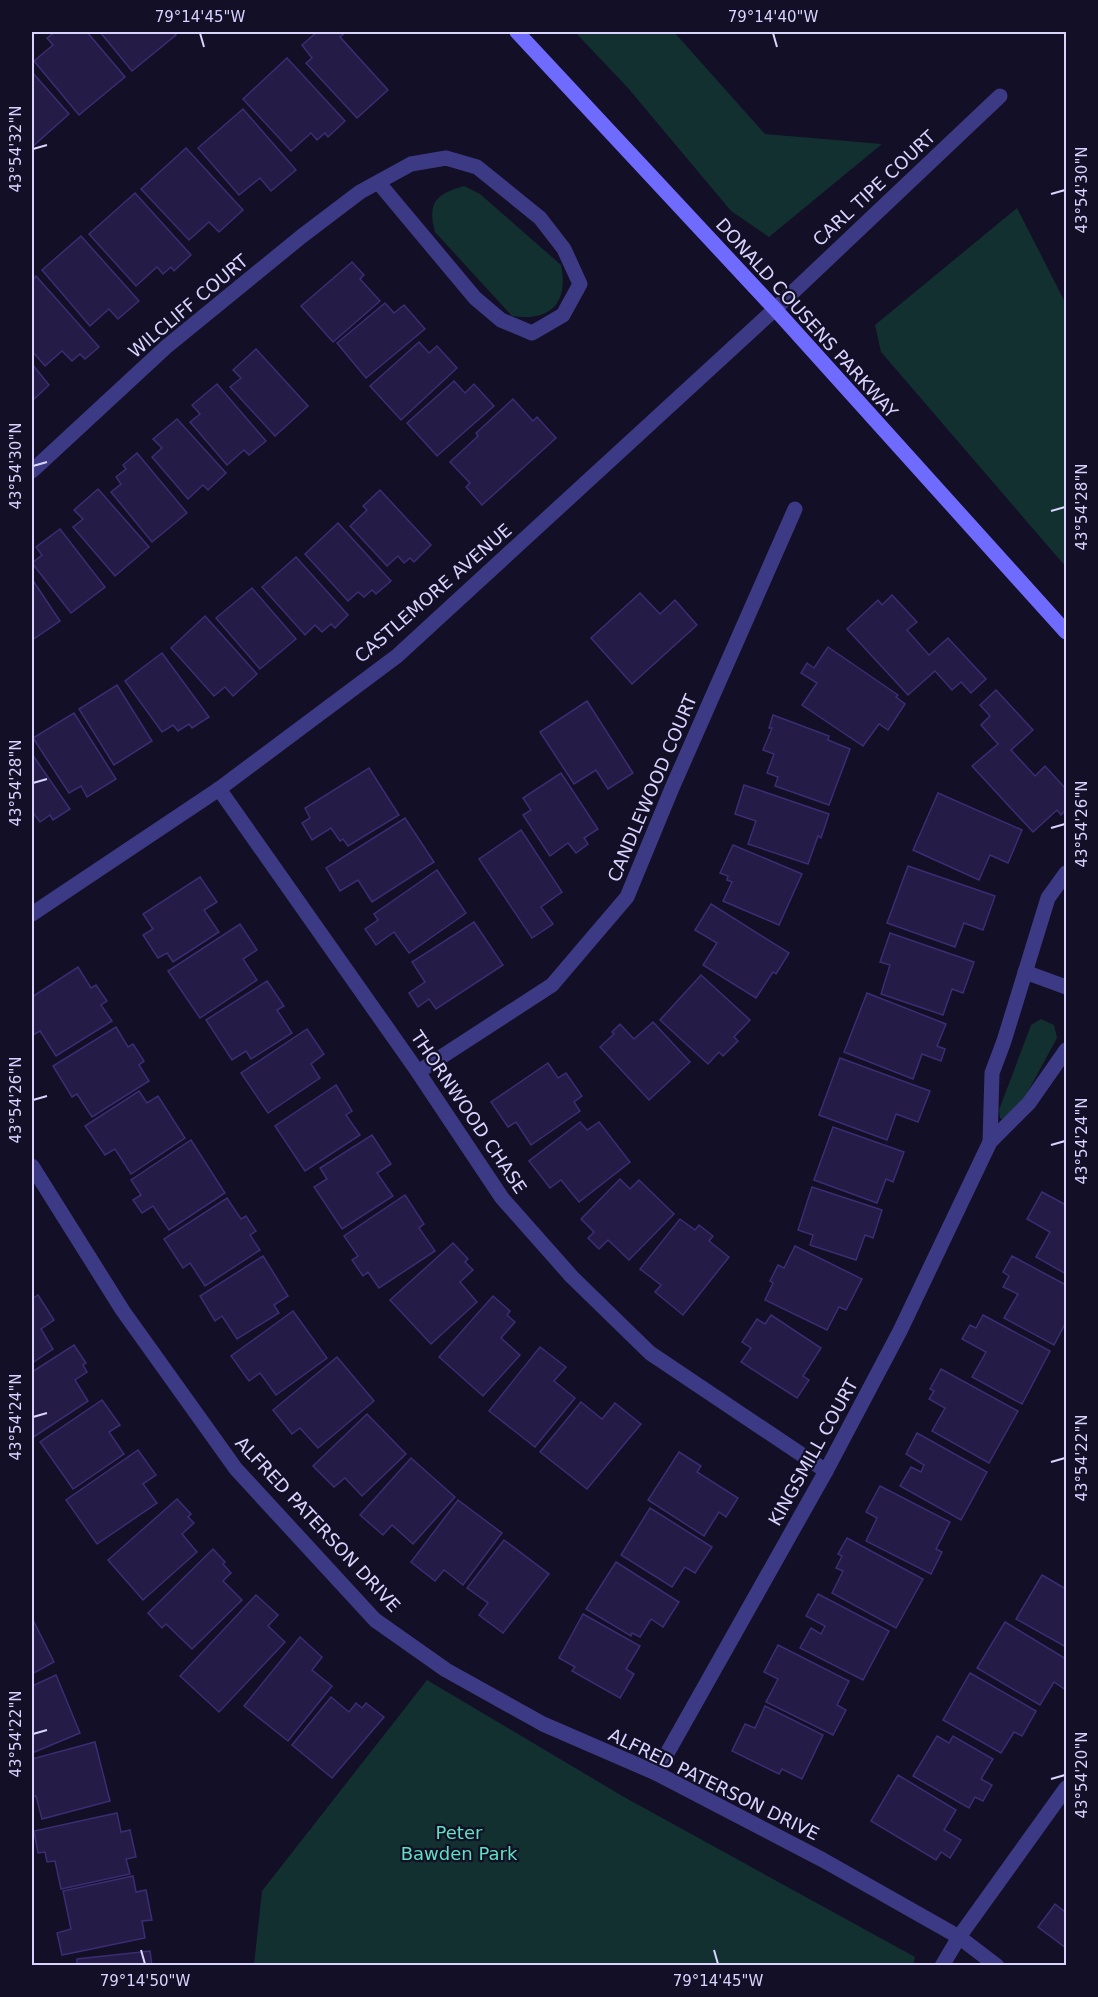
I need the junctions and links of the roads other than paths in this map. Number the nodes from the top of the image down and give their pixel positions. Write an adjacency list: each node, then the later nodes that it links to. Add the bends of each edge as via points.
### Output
1 (517, 32): 4 (main road, DONALD COUSENS PARKWAY)
2 (1000, 96): 4 (street, CARL TIPE COURT)
3 (378, 182): 3 (street, WILCLIFF COURT, via 475,298 501,320 532,333 563,315 580,284 564,249 540,218 477,167 446,158 411,164); 5 (street, WILCLIFF COURT, via 302,236 166,347)
4 (775, 309): 7 (main road, DONALD COUSENS PARKWAY); 8 (street, CASTLEMORE AVENUE, via 398,656)
5 (32, 471)
6 (795, 509): 14 (street, CANDLEWOOD COURT, via 627,897 552,985)
7 (1066, 632)
8 (219, 789): 10 (street, CASTLEMORE AVENUE); 14 (street, THORNWOOD CHASE)
9 (1066, 873): 11 (street, KINGSMILL COURT, via 1048,898)
10 (32, 914)
11 (1025, 972): 12 (street); 15 (street, KINGSMILL COURT, via 992,1073)
12 (1066, 987)
13 (1066, 1050): 15 (street, KINGSMILL COURT, via 1029,1103)
14 (418, 1072): 17 (street, THORNWOOD CHASE, via 502,1198 572,1276 650,1353)
15 (990, 1142): 17 (street, KINGSMILL COURT, via 900,1331)
16 (32, 1166): 18 (street, ALFRED PATERSON DRIVE, via 123,1311 236,1469 375,1620 446,1670 543,1724)
17 (826, 1471): 18 (street, KINGSMILL COURT)
18 (656, 1773): 20 (street, ALFRED PATERSON DRIVE)
19 (1066, 1788): 20 (street)
20 (960, 1937): 21 (street); 22 (street, ALFRED PATERSON DRIVE)
21 (942, 1965)
22 (997, 1965)

